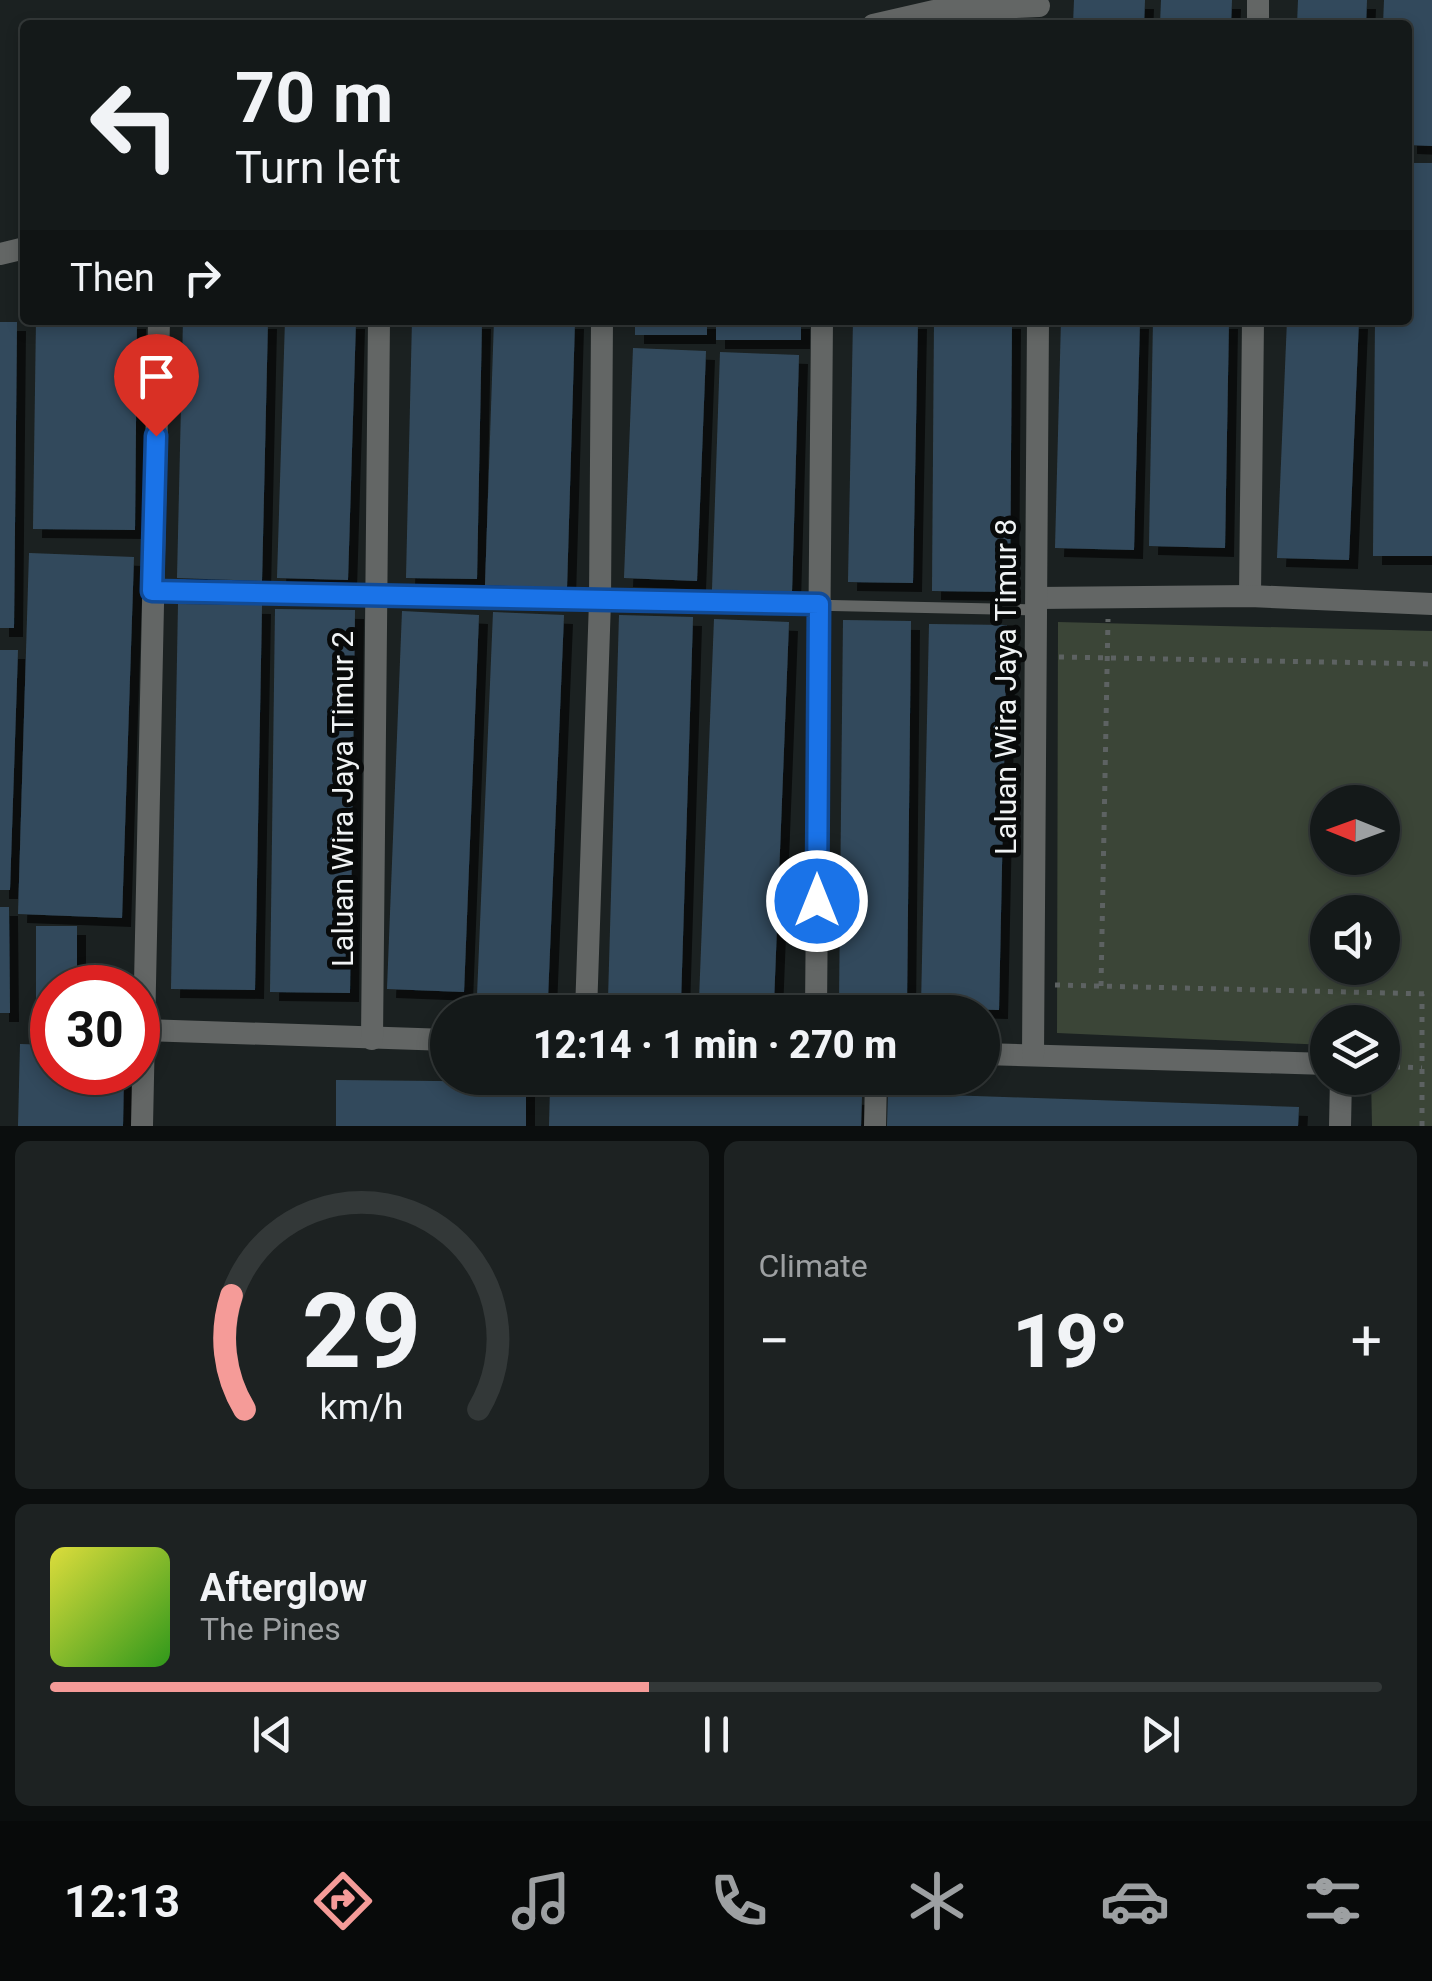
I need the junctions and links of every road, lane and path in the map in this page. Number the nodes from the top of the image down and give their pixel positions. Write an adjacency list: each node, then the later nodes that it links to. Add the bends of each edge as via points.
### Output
1 (1041, 10): 2 (street, via 934,11)
2 (895, 20)
3 (159, 325): 9 (street)
4 (379, 325): 11 (street, Laluan Wira Jaya Timur 2)
5 (602, 325): 13 (street)
6 (822, 325): 14 (street)
7 (1038, 325): 15 (street, Laluan Wira Jaya Timur 8)
8 (1254, 325): 10 (street)
9 (152, 591): 11 (lane); 20 (street)
10 (1250, 596): 12 (street); 16 (street)
11 (374, 598): 13 (lane); 28 (street, Laluan Wira Jaya Timur 2)
12 (1108, 598): 15 (street); 17 (path)
13 (600, 601): 14 (lane); 25 (street)
14 (819, 604): 15 (lane); 26 (street)
15 (1037, 604): 18 (street, Laluan Wira Jaya Timur 8)
16 (1432, 604)
17 (1107, 656): 18 (path); 19 (path); 22 (path)
18 (1036, 657): 21 (street, Laluan Wira Jaya Timur 8)
19 (1432, 664)
20 (145, 965)
21 (1034, 985): 22 (path); 31 (street, Laluan Wira Jaya Timur 8)
22 (1101, 986): 23 (path)
23 (1422, 994): 24 (path); 34 (path)
24 (1432, 994)
25 (587, 995)
26 (816, 995)
27 (160, 1031): 28 (street)
28 (372, 1038): 29 (street)
29 (430, 1040)
30 (1000, 1054): 31 (street)
31 (1033, 1055): 32 (street)
32 (1310, 1063)
33 (1400, 1067): 34 (path)
34 (1422, 1068): 36 (path)
35 (1432, 1092): 36 (path)
36 (1422, 1094): 43 (path)
37 (143, 1095): 40 (street)
38 (876, 1095): 41 (street)
39 (1341, 1095): 42 (street)
40 (142, 1126)
41 (875, 1126)
42 (1340, 1126)
43 (1422, 1126)

